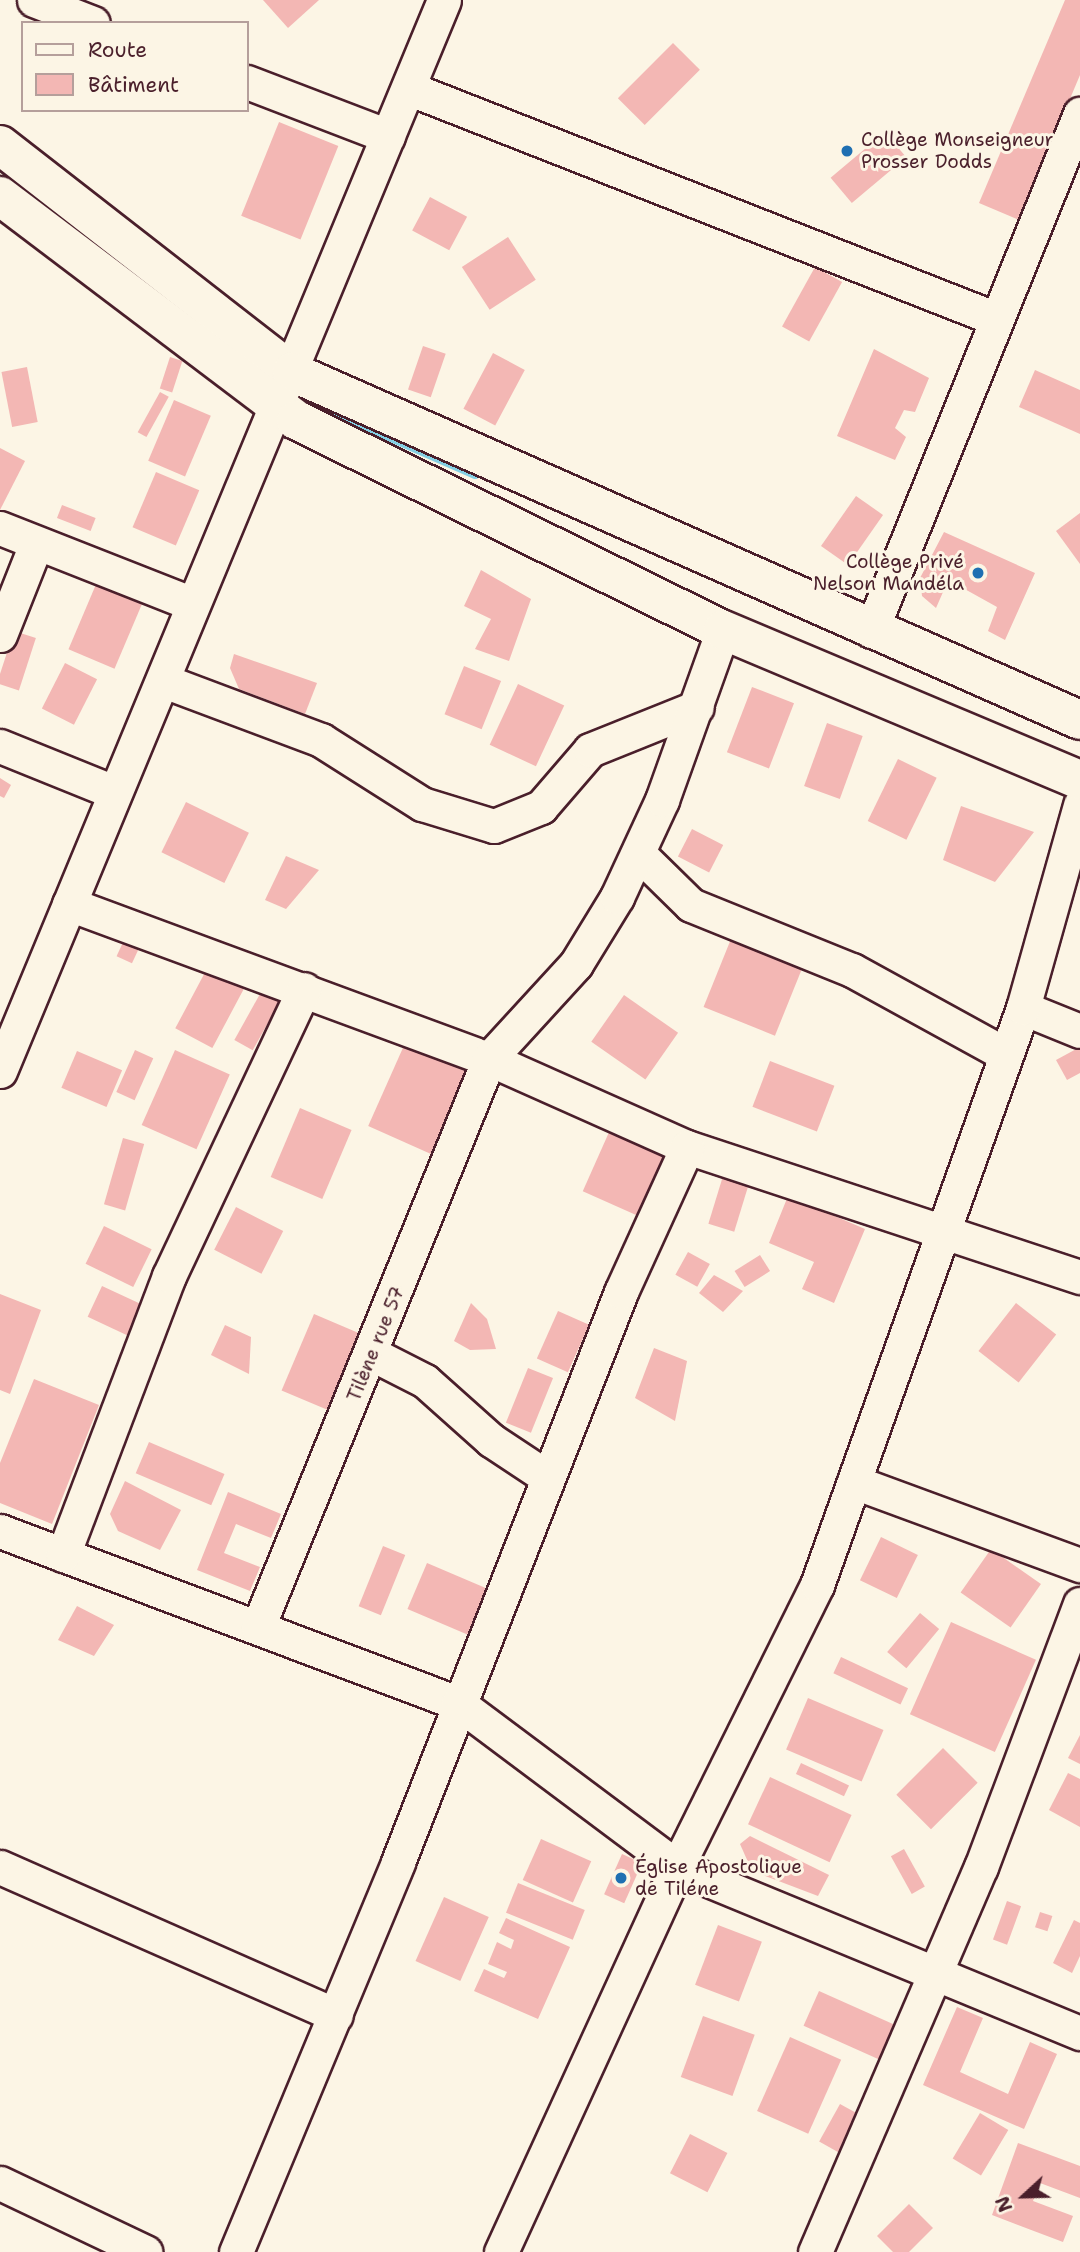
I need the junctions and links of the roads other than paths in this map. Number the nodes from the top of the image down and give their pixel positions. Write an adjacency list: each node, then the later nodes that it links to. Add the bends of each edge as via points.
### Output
1 (34, 0): 3 (street)
2 (444, 0): 5 (street)
3 (88, 21)
4 (248, 82): 7 (street)
5 (408, 88): 7 (street); 11 (street)
6 (1080, 114): 9 (street)
7 (388, 136): 12 (street)
8 (0, 145): 12 (street)
9 (1064, 185): 11 (street)
10 (0, 197): 13 (street)
11 (994, 318): 18 (street)
12 (292, 372): 13 (street); 18 (street)
13 (276, 408): 16 (street); 17 (street)
14 (0, 528): 15 (street)
15 (36, 544): 16 (street); 19 (street)
16 (193, 604): 20 (street)
17 (723, 629): 21 (street); 24 (street)
18 (872, 631): 22 (street)
19 (0, 635)
20 (164, 681): 21 (street, via 321,740 422,804 494,826 541,807 590,750); 25 (street)
21 (697, 707): 27 (street)
22 (1080, 720)
23 (0, 746): 25 (street)
24 (1080, 780)
25 (114, 792): 28 (street)
26 (1080, 805): 30 (street)
27 (639, 855): 32 (street, via 691,905 852,970); 33 (street, via 576,964)
28 (69, 904): 29 (street); 34 (street)
29 (304, 989): 33 (street); 42 (street, via 169,1276)
30 (1023, 1008): 31 (street); 32 (street)
31 (1080, 1031)
32 (1005, 1054): 36 (street)
33 (489, 1059): 35 (street); 38 (street, Tilène rue 57)
34 (0, 1071)
35 (687, 1147): 36 (street); 39 (street, via 621,1292)
36 (946, 1231): 37 (street); 40 (street)
37 (1080, 1278)
38 (372, 1354): 39 (street, via 425,1381 491,1440); 45 (street, Tilène rue 57)
39 (547, 1477): 46 (street)
40 (854, 1482): 43 (street); 48 (street, via 778,1668)
41 (0, 1531): 42 (street)
42 (63, 1555): 45 (street)
43 (1080, 1565)
44 (1080, 1605): 49 (street)
45 (258, 1627): 46 (street)
46 (458, 1703): 48 (street); 50 (street)
47 (0, 1867): 50 (street)
48 (677, 1867): 49 (street); 55 (street)
49 (935, 1972): 51 (street); 56 (street)
50 (336, 2015): 54 (street)
51 (1080, 2033)
52 (0, 2183): 53 (street)
53 (145, 2252)
54 (236, 2252)
55 (501, 2252)
56 (815, 2252)

